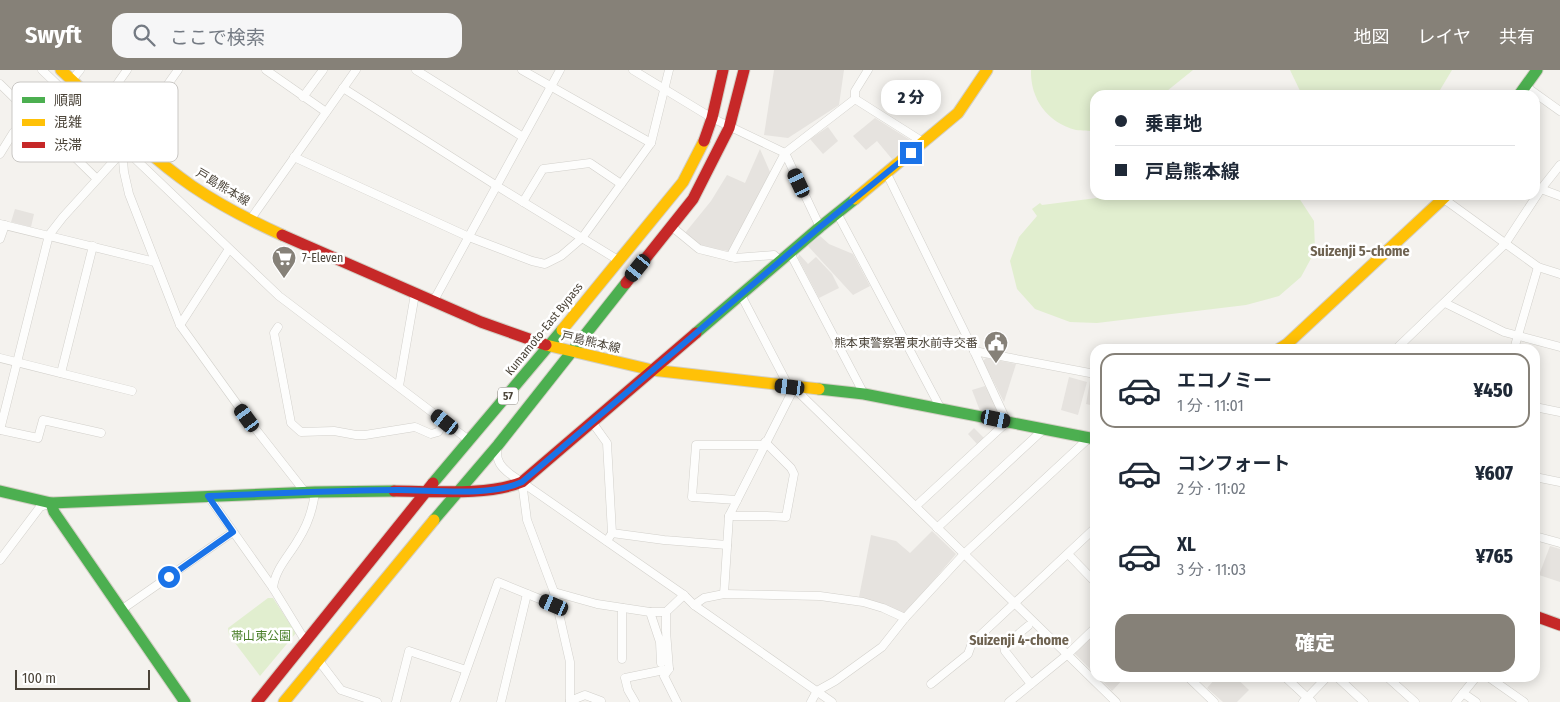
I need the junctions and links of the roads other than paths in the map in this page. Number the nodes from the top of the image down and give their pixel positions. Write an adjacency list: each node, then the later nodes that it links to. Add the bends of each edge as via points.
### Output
1 (42, 70): 20 (street)
2 (61, 70): 19 (main road, 戸島熊本線)
3 (80, 70): 19 (street)
4 (127, 70): 21 (street)
5 (178, 70): 22 (street)
6 (323, 70): 29 (street)
7 (356, 70): 25 (street)
8 (416, 70): 37 (street)
9 (522, 70): 24 (street)
10 (560, 70): 24 (street)
11 (633, 70): 26 (street)
12 (669, 70): 26 (street)
13 (724, 70): 34 (main road, Kumamoto-East Bypass / 57)
14 (744, 70): 35 (main road, 57)
15 (868, 70): 30 (street, via 855,91)
16 (986, 70): 38 (main road, via 958,113)
17 (1537, 70): 27 (main road)
18 (269, 71): 29 (street)
19 (72, 80)
20 (54, 82)
21 (119, 82)
22 (169, 82)
23 (0, 84): 28 (street)
24 (552, 86): 37 (street); 39 (street)
25 (342, 88): 33 (street); 52 (street)
26 (665, 90): 34 (street); 39 (street)
27 (1523, 90)
28 (12, 96)
29 (303, 97): 33 (street)
30 (855, 99): 38 (street); 40 (street)
31 (1540, 100): 32 (street)
32 (1560, 111)
33 (326, 112): 42 (street)
34 (712, 118): 35 (street); 73 (main road, Kumamoto-East Bypass / 57, via 683,182)
35 (730, 128): 40 (street); 62 (main road, 57, via 692,199)
36 (12, 135): 41 (street)
37 (523, 137): 52 (street)
38 (924, 142): 49 (main road)
39 (651, 143): 51 (street)
40 (785, 153): 63 (street); 72 (street)
41 (0, 154)
42 (294, 157): 60 (street); 65 (street)
43 (80, 162): 50 (street)
44 (112, 162): 50 (street)
45 (123, 162): 75 (street, via 129,194)
46 (135, 162): 70 (street)
47 (160, 162): 60 (main road, 戸島熊本線, via 192,186)
48 (1560, 165): 53 (street)
49 (887, 174): 59 (main road); 90 (street)
50 (97, 179): 64 (street)
51 (621, 184): 58 (street, via 590,163 543,169); 66 (street)
52 (497, 186): 58 (street); 65 (street)
53 (1541, 189): 54 (street)
54 (1560, 196)
55 (1443, 200): 85 (main road)
56 (1450, 200): 68 (street)
57 (1534, 200): 68 (street)
58 (524, 202): 66 (street)
59 (837, 213): 63 (main road); 101 (street)
60 (250, 220): 78 (main road, 戸島熊本線)
61 (3, 224): 64 (street); 67 (street)
62 (671, 226): 72 (street, via 699,249); 91 (main road, 57)
63 (820, 227): 71 (main road)
64 (49, 235): 69 (street); 93 (street)
65 (469, 237): 66 (street, via 545,264 561,256); 80 (street)
66 (582, 238): 73 (street)
67 (0, 239)
68 (1505, 244): 76 (street); 81 (street)
69 (93, 246): 75 (street); 96 (street)
70 (229, 249): 82 (street); 97 (street, via 280,296)
71 (790, 253): 74 (main road); 100 (street)
72 (730, 257): 74 (street, via 774,255)
73 (618, 260): 88 (main road, Kumamoto-East Bypass / 57)
74 (780, 261): 79 (main road)
75 (155, 262): 82 (street)
76 (1538, 267): 77 (street); 84 (street)
77 (1560, 274)
78 (415, 294): 80 (main road, 戸島熊本線); 97 (street)
79 (741, 295): 94 (main road); 98 (street)
80 (433, 302): 88 (main road, 戸島熊本線)
81 (1445, 303): 84 (street); 86 (street)
82 (180, 325): 121 (street, via 253,426)
83 (278, 327): 104 (street, via 274,333 291,423 301,432 334,430 365,435 415,427 431,434 438,432)
84 (1517, 336): 87 (street); 89 (street)
85 (1289, 344)
86 (1401, 344)
87 (1515, 344)
88 (547, 346): 91 (main road, 戸島熊本線); 112 (main road, Kumamoto-East Bypass / 57)
89 (1560, 347)
90 (974, 351): 95 (street); 106 (street)
91 (570, 352): 94 (main road, 戸島熊本線); 113 (main road, 57)
92 (0, 358): 93 (street)
93 (16, 362): 96 (street); 108 (street)
94 (652, 370): 98 (main road, 戸島熊本線); 105 (main road)
95 (1090, 373)
96 (60, 374): 99 (street)
97 (399, 386): 104 (street)
98 (792, 387): 100 (main road, 戸島熊本線); 114 (street); 125 (street)
99 (132, 391)
100 (864, 394): 101 (main road, 戸島熊本線)
101 (941, 408): 106 (main road, 戸島熊本線)
102 (1540, 408): 103 (street)
103 (1560, 412)
104 (445, 422): 112 (street)
105 (592, 422): 116 (main road); 129 (street, via 607,443)
106 (1007, 422): 107 (main road, 戸島熊本線); 125 (street)
107 (1044, 429): 110 (main road, 戸島熊本線); 127 (street)
108 (0, 430): 109 (street, via 38,438 42,420)
109 (101, 433)
110 (1090, 438)
111 (1090, 440): 135 (street)
112 (470, 441): 119 (main road, Kumamoto-East Bypass / 57)
113 (498, 444): 116 (street, via 496,457 501,467); 120 (main road, 57)
114 (765, 444): 123 (street); 123 (street, via 696,445 692,497); 126 (street, via 794,474 786,517)
115 (1540, 478): 117 (street)
116 (522, 482): 120 (main road, via 491,490); 132 (street); 140 (street, via 528,520)
117 (1560, 482)
118 (0, 490): 124 (main road)
119 (427, 490): 120 (main road); 121 (main road); 156 (main road, Kumamoto-East Bypass / 57)
120 (458, 491): 159 (main road, 57)
121 (310, 492): 122 (main road); 139 (street, via 311,511 300,538 279,570)
122 (208, 496): 124 (main road); 128 (street)
123 (737, 500): 126 (street)
124 (51, 503): 137 (street, via 40,507); 148 (main road)
125 (916, 506): 127 (street)
126 (729, 516): 134 (street)
127 (937, 528): 135 (street)
128 (233, 532): 139 (street); 148 (street)
129 (612, 533): 132 (street); 134 (street)
130 (1090, 533): 136 (street)
131 (1540, 537): 133 (street)
132 (607, 541): 143 (street)
133 (1560, 543)
134 (727, 545): 142 (street)
135 (964, 554): 144 (street); 151 (street)
136 (1068, 554): 138 (street); 144 (street)
137 (1, 555)
138 (1090, 577)
139 (273, 588): 156 (street)
140 (554, 592): 146 (street); 147 (street)
141 (527, 594): 146 (street); 162 (street, via 498,582); 184 (street)
142 (724, 594): 145 (street, via 704,598); 151 (street, via 849,599)
143 (684, 595): 145 (street); 150 (street)
144 (1015, 602): 157 (street); 172 (street, via 972,643 968,654)
145 (694, 605): 174 (street)
146 (557, 606): 185 (street, via 570,662)
147 (622, 608): 149 (street); 158 (street)
148 (121, 610): 178 (main road)
149 (650, 612): 150 (street); 160 (street, via 660,642)
150 (666, 612): 161 (street)
151 (905, 618): 174 (street, via 882,646)
152 (1540, 618): 153 (main road)
153 (1560, 625)
154 (1028, 626): 173 (street, via 1004,646)
155 (1090, 633): 157 (street)
156 (306, 642): 179 (main road, Kumamoto-East Bypass / 57)
157 (1068, 654): 163 (street); 173 (street)
158 (622, 659)
159 (318, 661): 180 (main road, 57); 181 (street, via 341,690)
160 (661, 663)
161 (669, 669): 186 (street, via 625,678); 187 (street, via 664,676)
162 (466, 670): 182 (street, via 409,651); 183 (street)
163 (1090, 676)
164 (1096, 682): 191 (street)
165 (1193, 682): 192 (street)
166 (1290, 682): 177 (street)
167 (1323, 682): 177 (street)
168 (1342, 682): 193 (street)
169 (1393, 682): 194 (street)
170 (1472, 682): 175 (street)
171 (1496, 682): 197 (street)
172 (930, 684)
173 (1031, 684): 190 (street)
174 (817, 691): 188 (street); 189 (street)
175 (1463, 693): 195 (street); 196 (street)
176 (601, 701): 185 (street, via 585,696)
177 (1307, 701)
178 (185, 702)
179 (257, 702)
180 (284, 702)
181 (376, 702)
182 (396, 702)
183 (455, 702)
184 (501, 702)
185 (570, 702)
186 (635, 702)
187 (677, 702)
188 (811, 702)
189 (832, 702)
190 (1009, 702)
191 (1116, 702)
192 (1214, 702)
193 (1364, 702)
194 (1415, 702)
195 (1456, 702)
196 (1476, 702)
197 (1524, 702)

